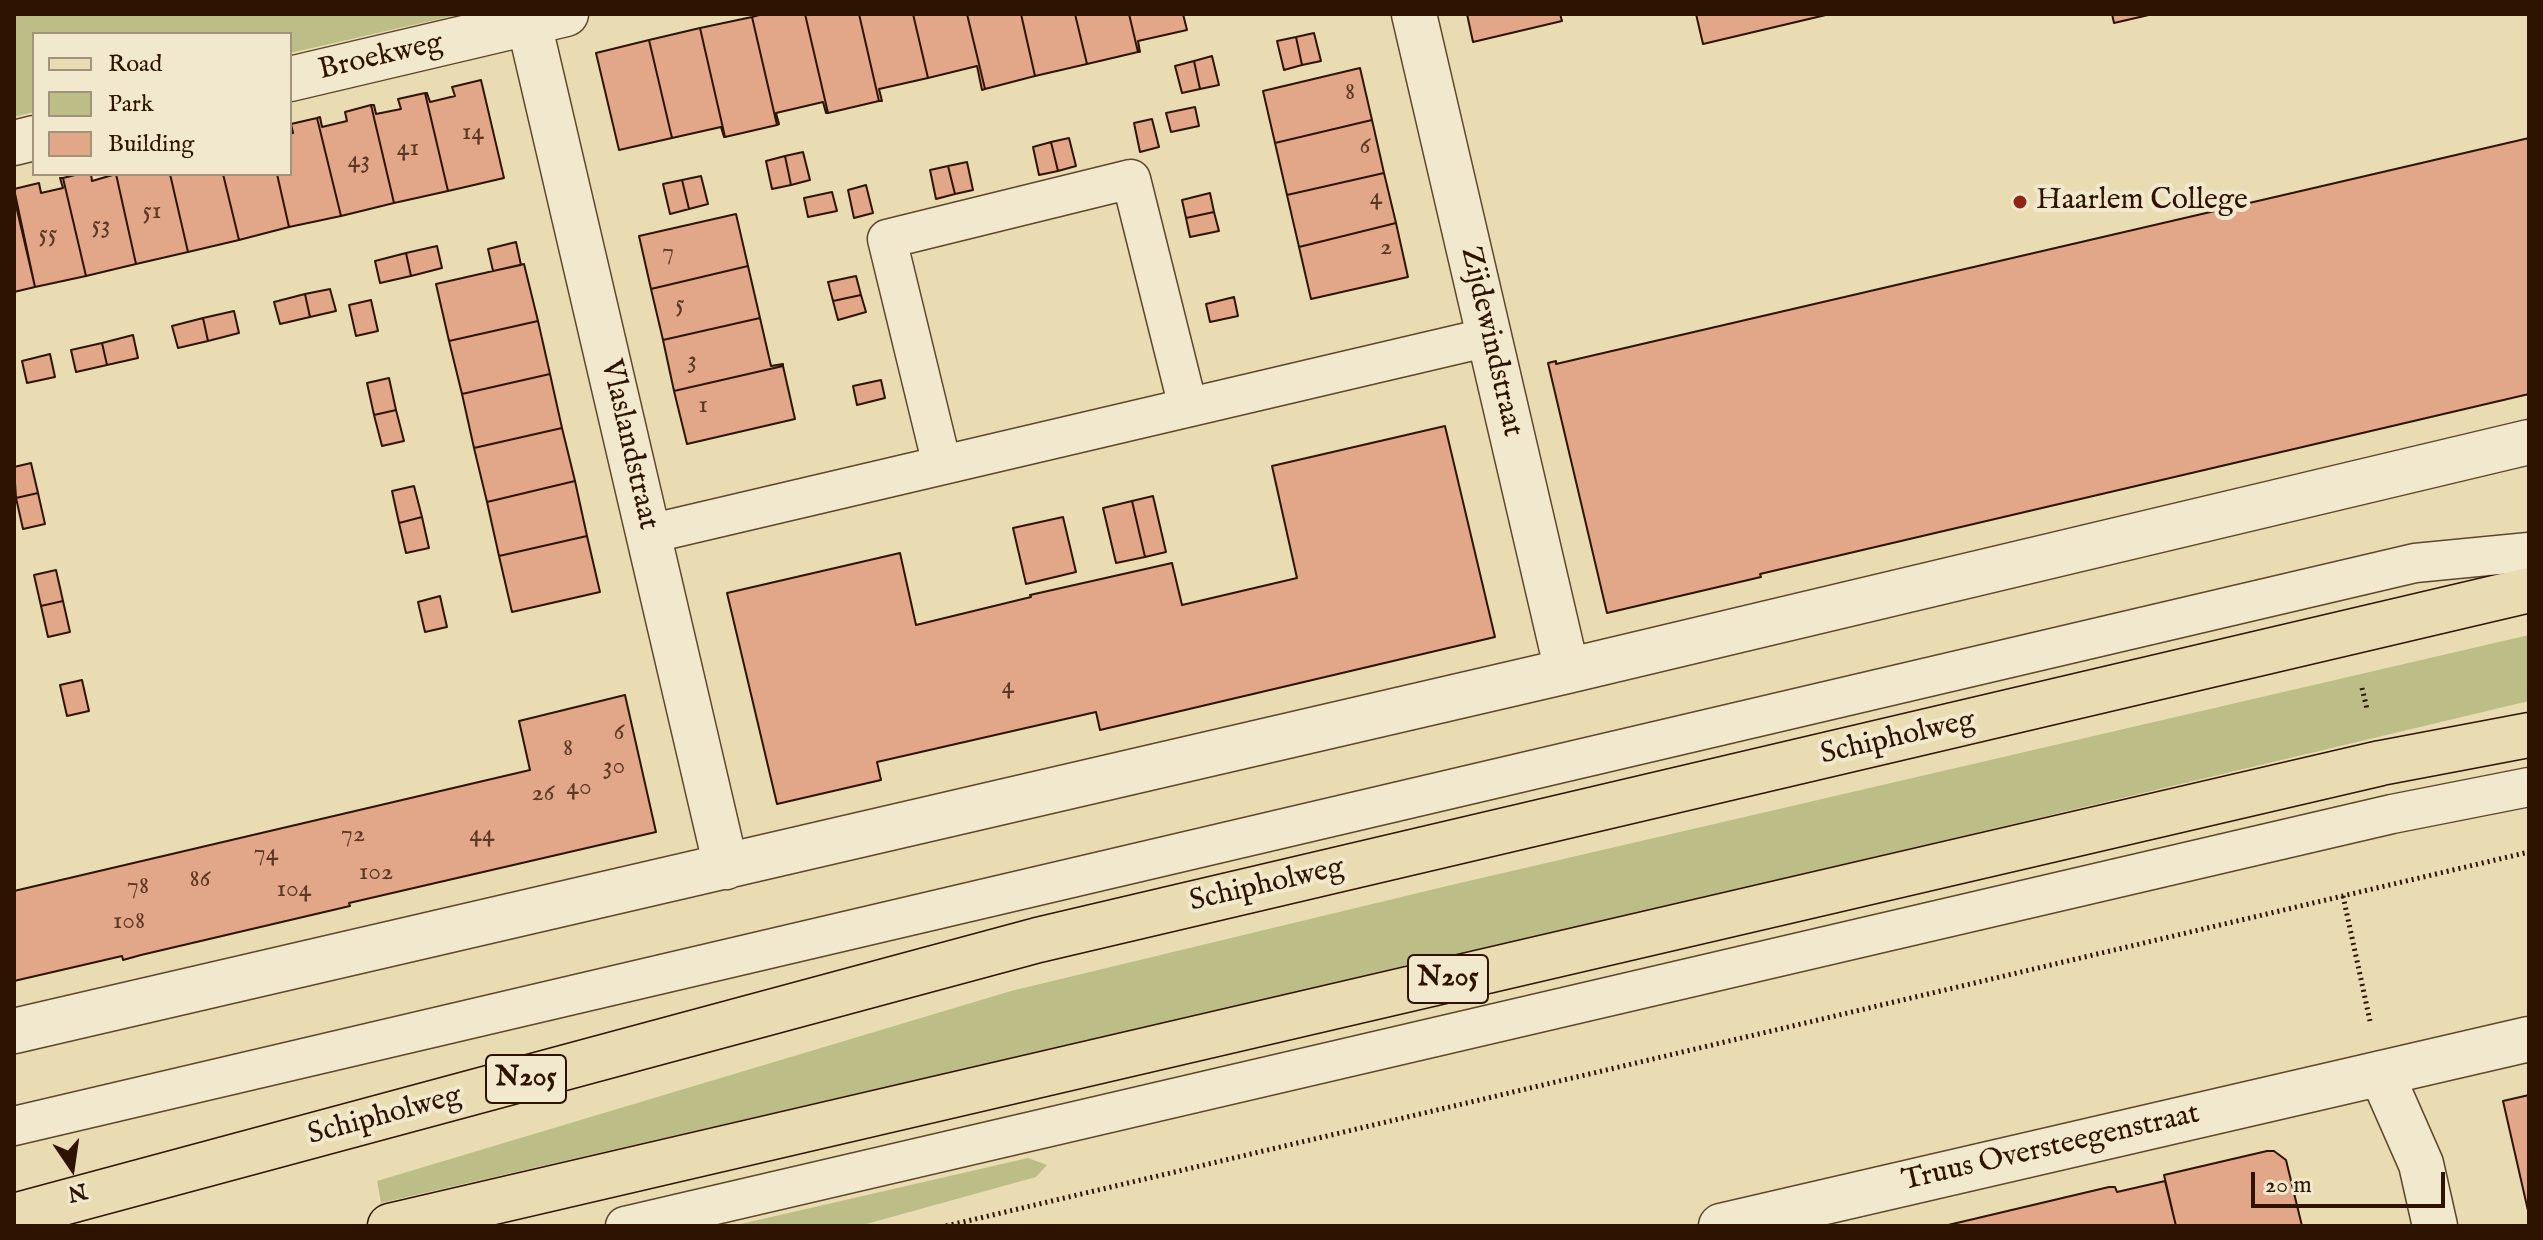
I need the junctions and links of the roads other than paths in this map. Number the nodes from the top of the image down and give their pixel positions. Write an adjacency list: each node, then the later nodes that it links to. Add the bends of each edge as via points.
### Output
1 (1414, 14): 4 (street, Zijdewindstraat)
2 (548, 18): 3 (street, Broekweg); 8 (street, Vlaslandstraat)
3 (292, 79)
4 (1489, 337): 5 (lane); 11 (street, Zijdewindstraat)
5 (1188, 407): 7 (lane); 7 (lane, via 1131,179 887,239)
6 (2529, 442): 11 (street)
7 (942, 465): 8 (lane)
8 (649, 534): 14 (street, Vlaslandstraat)
9 (2529, 552): 18 (lane, Schipholweg / N205, via 2415,563)
10 (2529, 590): 19 (main road, Schipholweg / N205, via 1038,940)
11 (1567, 671): 14 (street)
12 (2529, 735): 20 (main road, N205, via 2381,763)
13 (2529, 787): 21 (lane, N205, via 2376,818)
14 (726, 867): 15 (street)
15 (14, 1031)
16 (2529, 1039): 17 (street, Truus Oversteegenstraat)
17 (2381, 1073): 22 (street, Truus Oversteegenstraat); 23 (street, via 2421,1164)
18 (14, 1126)
19 (14, 1216)
20 (390, 1226)
21 (625, 1226)
22 (1721, 1226)
23 (2435, 1226)

